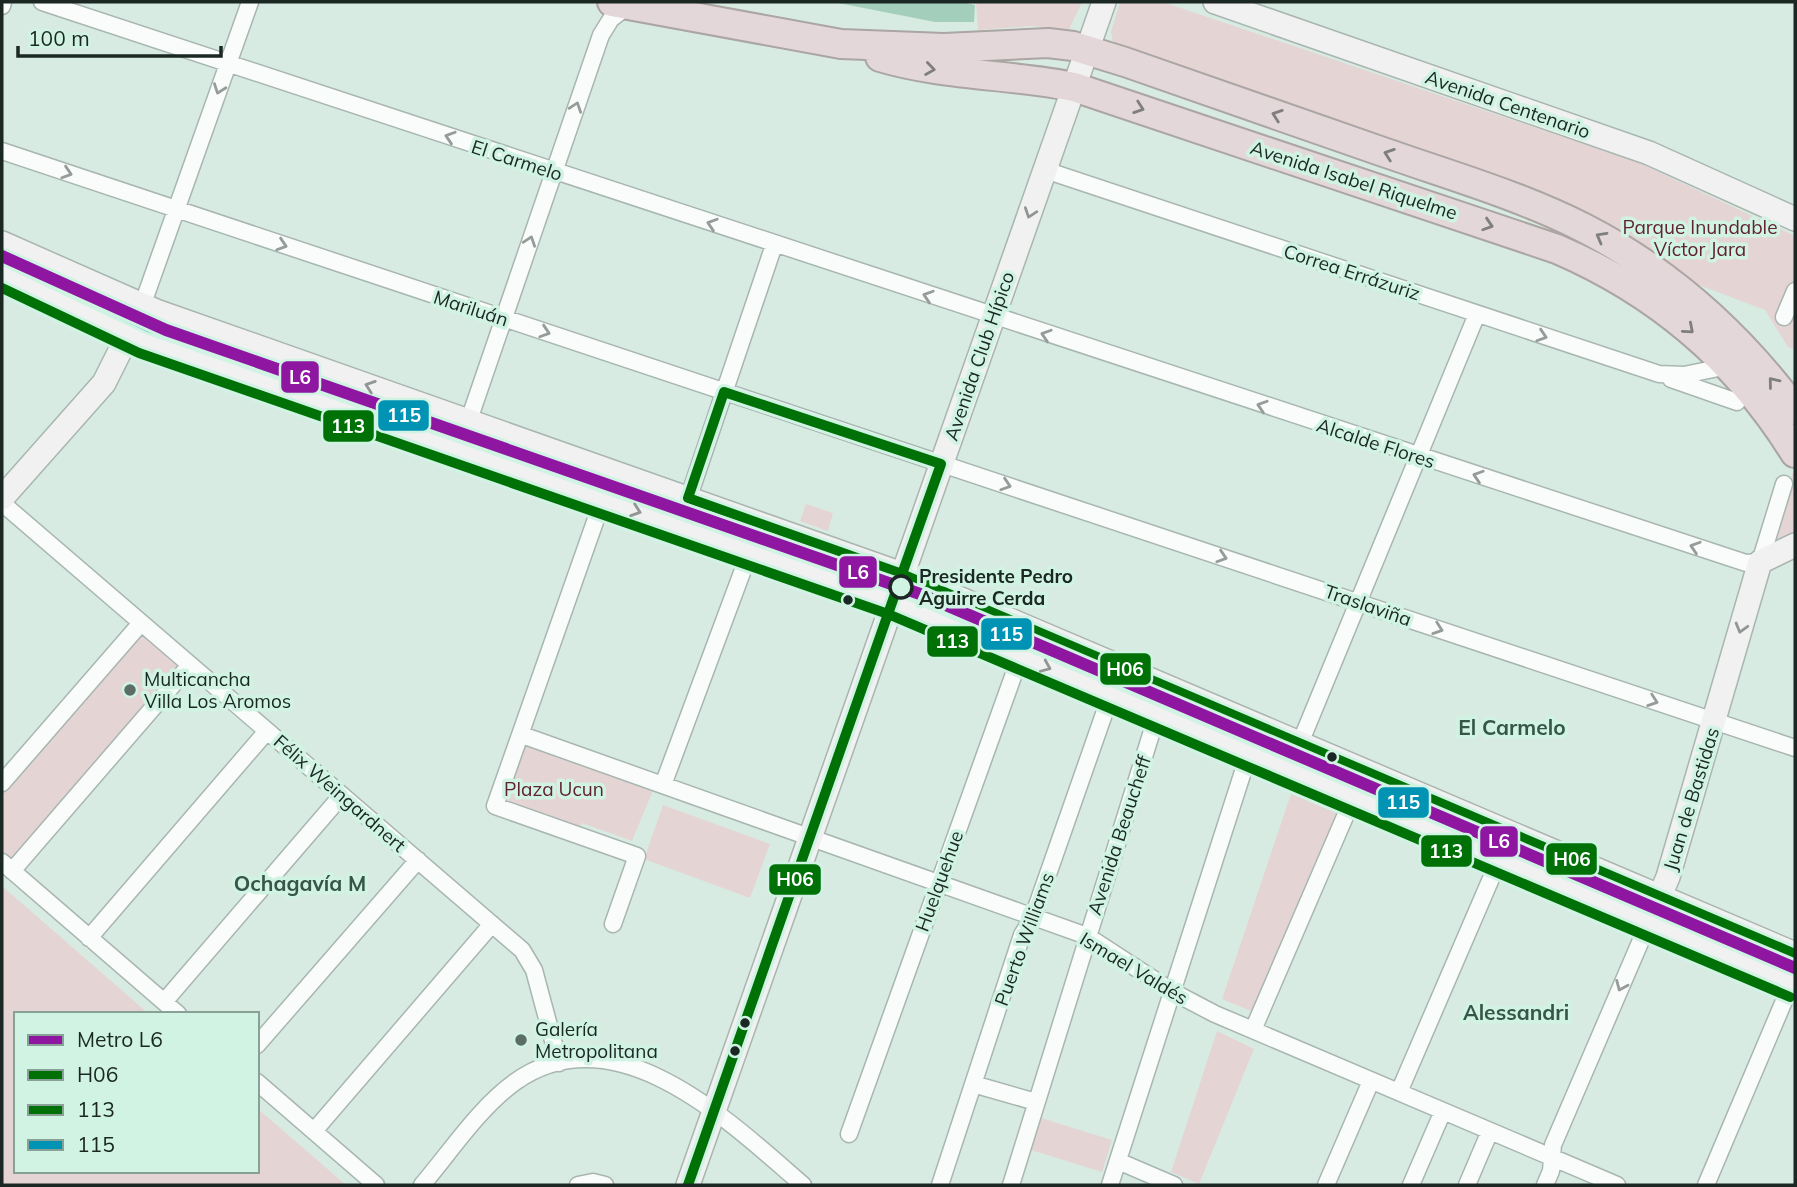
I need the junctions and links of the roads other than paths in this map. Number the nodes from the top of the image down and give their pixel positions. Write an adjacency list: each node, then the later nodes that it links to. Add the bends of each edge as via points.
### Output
1 (42, 2): 8 (street, El Carmelo)
2 (250, 2): 8 (street)
3 (1104, 2): 7 (main road, Avenida Club Hípico)
4 (1215, 2): 14 (main road, Avenida Centenario, via 1649,153)
5 (621, 3): 6 (highway, Avenida Isabel Riquelme); 12 (street, one-way to 5, via 601,35)
6 (841, 44): 7 (highway, Avenida Isabel Riquelme, via 944,48 1034,42); 9 (highway, Avenida Isabel Riquelme, one-way to 9, via 918,67)
7 (1087, 50): 9 (main road, Avenida Club Hípico); 34 (highway, Avenida Isabel Riquelme, one-way to 7, via 1743,347 1695,302 1642,262 1584,228 1484,187)
8 (228, 64): 12 (street, El Carmelo, one-way to 8); 13 (street, one-way to 13)
9 (1074, 87): 11 (main road, Avenida Club Hípico); 29 (highway, Avenida Isabel Riquelme, one-way to 29, via 1557,249 1619,279 1662,307)
10 (2, 151): 13 (street, Mariluán, one-way to 13)
11 (1045, 170): 21 (street, Correa Errázuriz); 22 (main road, Avenida Club Hípico, one-way to 22)
12 (554, 172): 16 (street, El Carmelo, one-way to 12); 24 (street, one-way to 12)
13 (177, 209): 20 (street); 24 (street, Mariluán, one-way to 24)
14 (1795, 219)
15 (2, 243): 17 (main road)
16 (774, 245): 22 (street, El Carmelo, one-way to 16); 32 (street)
17 (37, 260): 18 (main road); 20 (main road)
18 (7, 277): 26 (main road)
19 (1795, 291): 23 (street)
20 (142, 306): 25 (main road); 26 (main road)
21 (1477, 314): 30 (street, Correa Errázuriz, one-way to 30); 41 (street)
22 (993, 317): 41 (street, Alcalde Flores, one-way to 22); 44 (main road, Avenida Club Hípico)
23 (1784, 317)
24 (504, 318): 32 (street, Mariluán, one-way to 32); 35 (street)
25 (190, 323): 27 (main road); 28 (main road)
26 (129, 334): 27 (main road); 51 (main road, via 98,391)
27 (179, 350): 31 (main road)
28 (303, 363): 31 (main road); 35 (main road, one-way to 28)
29 (1728, 366): 30 (street, Correa Errázuriz, via 1684,375); 39 (highway, Avenida Isabel Riquelme)
30 (1659, 374): 33 (street, Correa Errázuriz)
31 (294, 390): 38 (main road)
32 (724, 392): 44 (street, Mariluán); 49 (street)
33 (1737, 402)
34 (1795, 410)
35 (469, 421): 36 (main road); 38 (street)
36 (508, 435): 37 (main road); 42 (main road, via 510,452)
37 (532, 443): 40 (main road); 45 (main road, via 520,455)
38 (459, 449): 42 (main road)
39 (1795, 453)
40 (563, 454): 43 (main road); 46 (main road, via 566,472)
41 (1418, 457): 56 (street, Alcalde Flores, one-way to 41, via 1740,562); 60 (street)
42 (498, 462): 45 (main road)
43 (589, 463): 48 (main road, via 576,476); 49 (main road)
44 (941, 464): 58 (main road, Avenida Club Hípico); 60 (street, Traslaviña, one-way to 60)
45 (523, 471): 46 (main road)
46 (553, 482): 48 (main road)
47 (1784, 484): 56 (street, Juan de Bastidas)
48 (581, 491): 50 (main road)
49 (688, 498): 52 (street); 53 (main road)
50 (603, 499): 52 (main road, one-way to 52); 70 (street)
51 (2, 500): 61 (street, Félix Weingardnert)
52 (679, 526): 55 (main road)
53 (791, 535): 55 (main road, via 776,555); 57 (main road, via 788,554); 58 (main road)
54 (1795, 545): 56 (main road)
55 (758, 554): 57 (main road); 76 (street)
56 (1760, 562): 68 (main road, Juan de Bastidas, one-way to 68)
57 (796, 567): 59 (main road)
58 (902, 574): 59 (main road, Avenida Club Hípico); 62 (main road)
59 (893, 601): 63 (main road); 81 (main road, Avenida Club Hípico)
60 (1359, 602): 68 (street, Traslaviña, one-way to 68); 71 (street)
61 (141, 623): 64 (street, Félix Weingardnert); 75 (street)
62 (1030, 629): 63 (street, Huelquehue); 65 (main road)
63 (1018, 655): 66 (main road, one-way to 66); 87 (street, Huelquehue)
64 (190, 665): 69 (street, Félix Weingardnert); 85 (street)
65 (1166, 686): 67 (street, Avenida Beaucheff); 71 (main road)
66 (1111, 694): 67 (main road); 89 (street, Puerto Williams)
67 (1158, 714): 73 (main road); 93 (street, Avenida Beaucheff)
68 (1715, 722): 72 (street, Traslaviña); 88 (main road, Juan de Bastidas)
69 (267, 730): 77 (street, Félix Weingardnert); 94 (street)
70 (522, 735): 76 (street, Ismael Valdés); 91 (street, via 495,806 637,856)
71 (1301, 743): 74 (street); 78 (main road)
72 (1795, 748)
73 (1249, 753): 74 (main road); 97 (street)
74 (1289, 770): 79 (main road)
75 (2, 783)
76 (663, 785): 81 (street, Ismael Valdés)
77 (342, 794): 83 (street, Félix Weingardnert); 98 (street)
78 (1426, 797): 80 (main road); 82 (main road)
79 (1353, 798): 80 (main road); 100 (street)
80 (1413, 823): 84 (main road)
81 (810, 838): 87 (street, Ismael Valdés); 108 (main road, Avenida Club Hípico)
82 (1539, 845): 86 (main road); 88 (main road)
83 (418, 860): 90 (street, Félix Weingardnert); 101 (street)
84 (1499, 860): 86 (main road); 106 (street)
85 (7, 867): 94 (street)
86 (1528, 872): 92 (main road)
87 (939, 883): 89 (street, Ismael Valdés); 112 (street, Huelquehue)
88 (1661, 897): 92 (main road, Juan de Bastidas); 95 (main road)
89 (1032, 917): 93 (street, Ismael Valdés); 105 (street, Puerto Williams)
90 (492, 924): 102 (street, Félix Weingardnert, via 531,962); 110 (street)
91 (613, 924)
92 (1648, 924): 96 (main road); 113 (street, Juan de Bastidas, one-way to 113, via 1553,1145)
93 (1087, 936): 97 (street, Ismael Valdés); 107 (street, Avenida Beaucheff)
94 (89, 938): 98 (street)
95 (1795, 954)
96 (1794, 980): 130 (street)
97 (1173, 992): 100 (street, Ismael Valdés); 114 (street)
98 (164, 1002): 99 (street)
99 (176, 1012)
100 (1253, 1030): 103 (street, Ismael Valdés)
101 (259, 1043)
102 (559, 1063): 108 (street, via 593,1059 634,1067); 116 (street, via 536,1070 507,1088)
103 (1371, 1081): 106 (street, Ismael Valdés); 125 (street)
104 (259, 1084): 110 (street)
105 (973, 1084): 107 (street); 121 (street, Puerto Williams)
106 (1399, 1093): 109 (street, Ismael Valdés)
107 (1035, 1102): 122 (street, Avenida Beaucheff)
108 (715, 1110): 119 (main road, Avenida Club Hípico); 120 (street)
109 (1443, 1111): 111 (street, Ismael Valdés); 126 (street)
110 (314, 1131): 115 (street)
111 (1490, 1131): 113 (street, Ismael Valdés); 127 (street)
112 (849, 1133)
113 (1552, 1158): 128 (street, Juan de Bastidas); 129 (street, Ismael Valdés)
114 (1118, 1161): 123 (street); 124 (street)
115 (376, 1185)
116 (422, 1185)
117 (578, 1185): 118 (street)
118 (605, 1185)
119 (688, 1185)
120 (802, 1185)
121 (940, 1185)
122 (1011, 1185)
123 (1110, 1185)
124 (1174, 1185)
125 (1326, 1185)
126 (1411, 1185)
127 (1466, 1185)
128 (1545, 1185)
129 (1616, 1185)
130 (1706, 1185)

